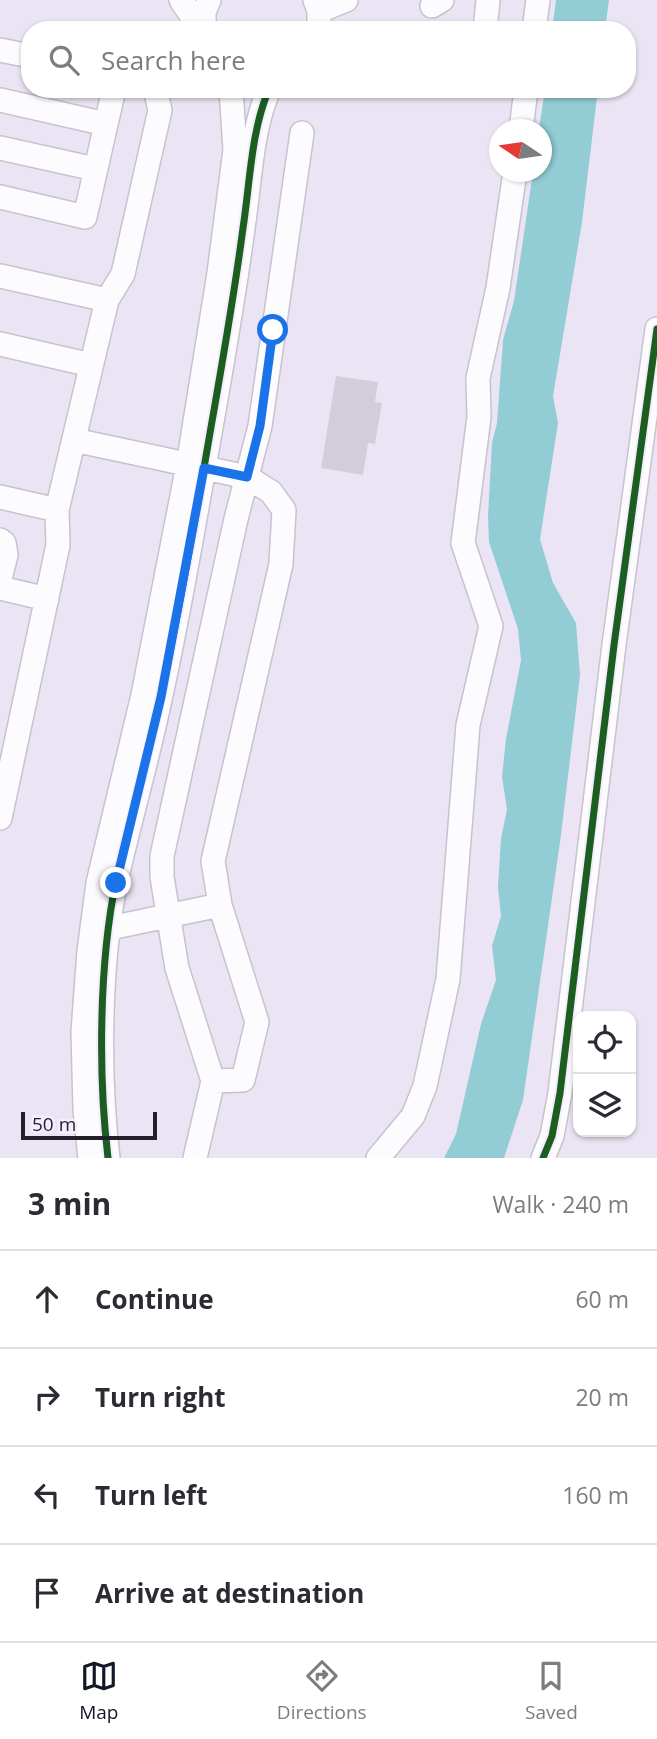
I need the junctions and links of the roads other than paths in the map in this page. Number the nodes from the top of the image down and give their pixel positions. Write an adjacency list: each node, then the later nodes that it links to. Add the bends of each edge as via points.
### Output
1 (181, 0): 7 (street)
2 (209, 0): 8 (street)
3 (346, 0): 6 (street)
4 (488, 0): 9 (street)
5 (538, 0): 10 (street)
6 (318, 13)
7 (196, 21)
8 (203, 21)
9 (486, 21)
10 (535, 21)
11 (0, 50): 12 (street)
12 (21, 54)
13 (112, 98): 20 (street)
14 (157, 98): 27 (street, via 160,110 122,274)
15 (232, 98): 32 (street, via 235,150)
16 (265, 98): 32 (street, via 237,275)
17 (525, 98): 19 (street)
18 (0, 100): 20 (street)
19 (522, 119)
20 (106, 124): 23 (street)
21 (302, 133): 33 (street, via 260,426)
22 (0, 148): 23 (street)
23 (95, 169): 25 (street, via 85,217)
24 (514, 182): 48 (street, via 498,288 478,378 479,417 463,543 491,626 468,725 448,979 425,1086 413,1116)
25 (0, 197)
26 (0, 276): 27 (street)
27 (107, 300): 30 (street)
28 (657, 328): 49 (street, via 560,1093)
29 (0, 344): 30 (street)
30 (92, 365): 31 (street)
31 (74, 440): 32 (street); 35 (street)
32 (196, 467): 33 (street); 43 (street, via 161,697)
33 (247, 477): 41 (street, via 271,492 284,510 275,592 216,840 213,861); 42 (street, via 162,856)
34 (0, 497): 35 (street)
35 (57, 510): 39 (street, via 58,545)
36 (0, 540): 37 (street, via 6,555)
37 (0, 579)
38 (0, 588): 39 (street)
39 (47, 599): 40 (street)
40 (0, 818)
41 (220, 905): 42 (street); 44 (street, via 257,1022 243,1080)
42 (168, 916): 43 (street); 44 (street, via 177,968)
43 (101, 928): 45 (street, via 83,1032); 46 (street)
44 (213, 1081): 47 (street)
45 (90, 1158)
46 (107, 1158)
47 (195, 1158)
48 (378, 1158)
49 (543, 1158)

